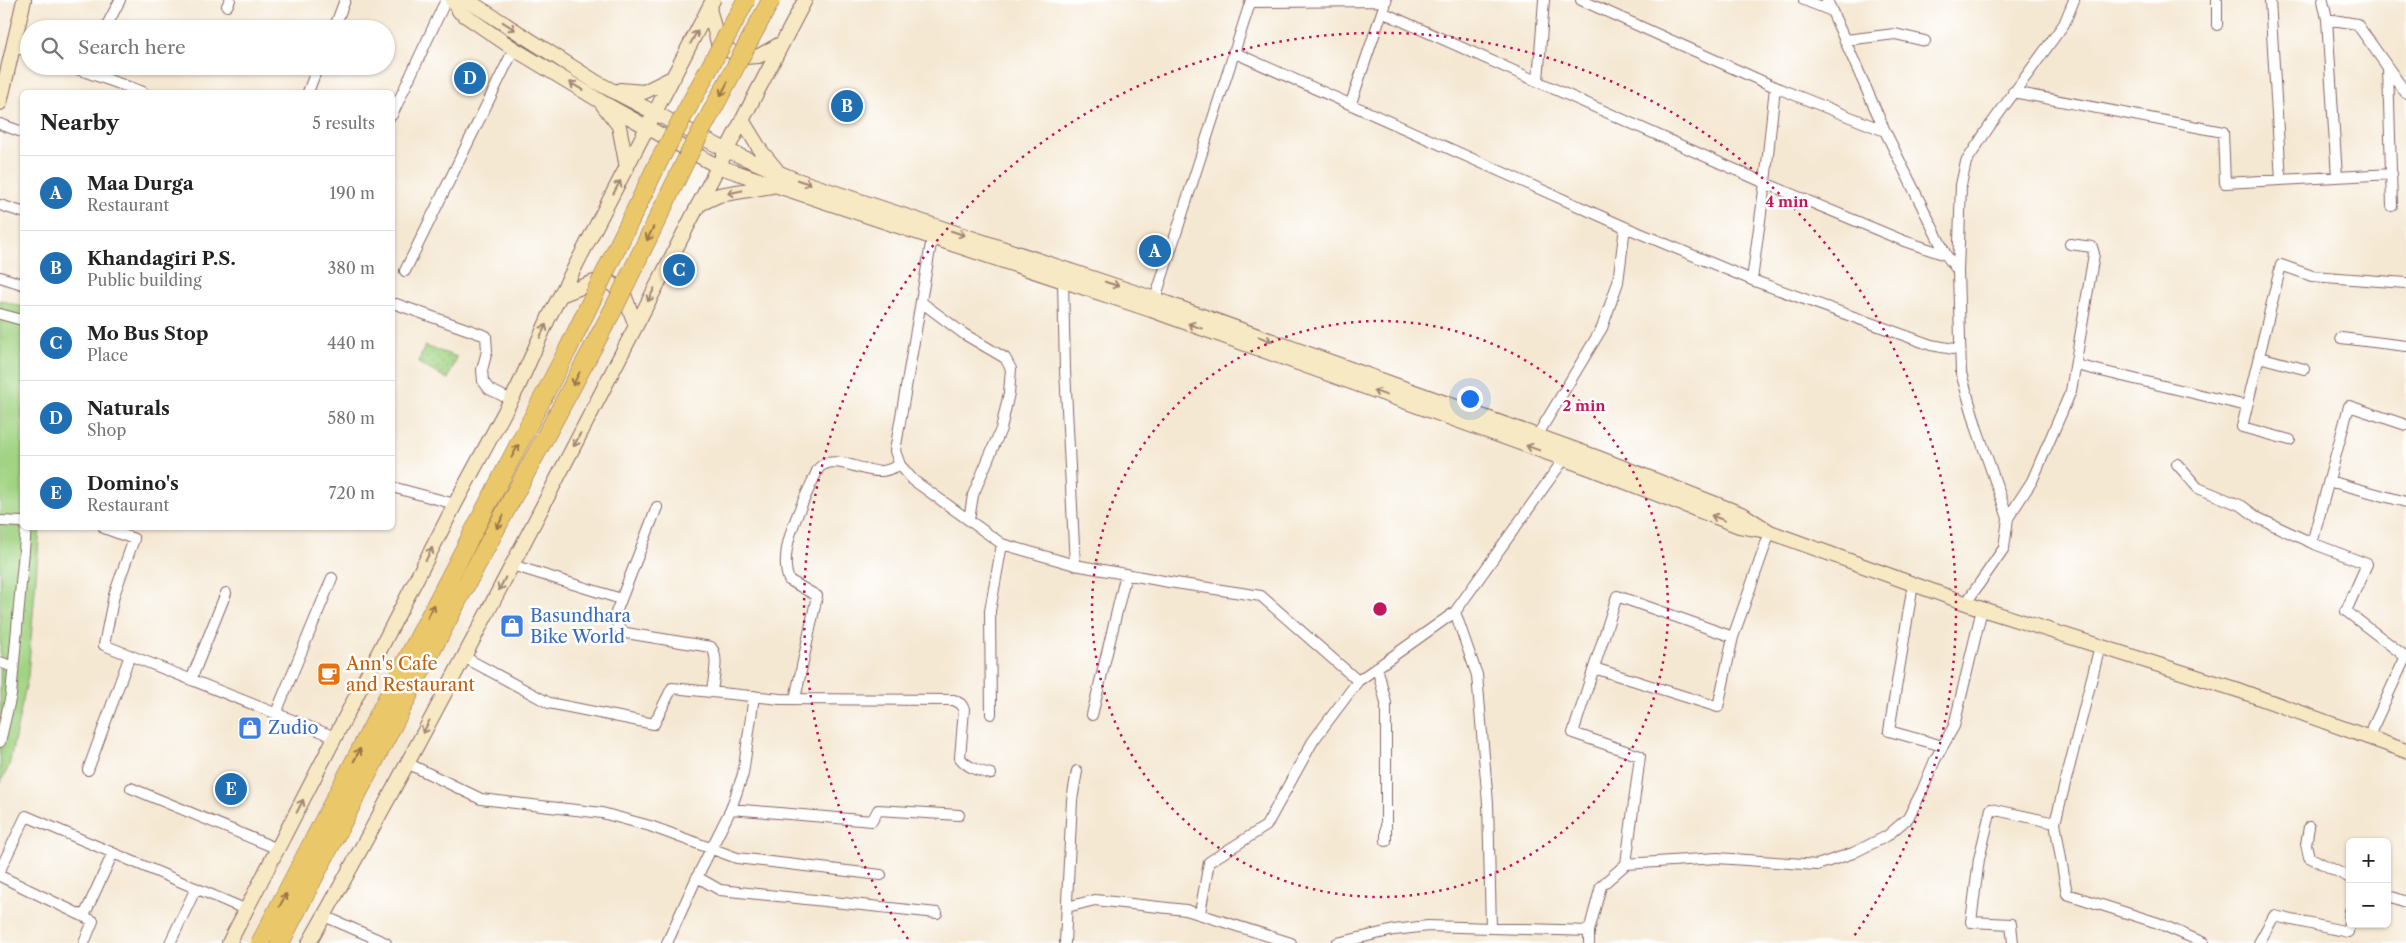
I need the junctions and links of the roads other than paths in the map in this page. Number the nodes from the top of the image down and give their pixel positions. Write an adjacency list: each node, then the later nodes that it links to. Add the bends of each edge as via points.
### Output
1 (24, 0): 30 (main road)
2 (120, 0): 23 (street)
3 (345, 0): 24 (street)
4 (446, 0): 48 (street)
5 (452, 0): 32 (main road, via 460,12)
6 (467, 0): 42 (main road, one-way to 42)
7 (746, 0): 182 (highway, one-way to 7, bridge, via 567,351 658,163)
8 (771, 0): 183 (highway, one-way to 183, bridge, via 614,308)
9 (805, 0): 29 (main road)
10 (1544, 0): 38 (street)
11 (1581, 0): 39 (street)
12 (1804, 0): 21 (street)
13 (1827, 0): 21 (street)
14 (2074, 0): 43 (street, via 2064,24)
15 (2217, 0): 26 (street)
16 (2270, 0): 61 (street)
17 (2324, 0): 25 (street)
18 (1251, 1): 19 (street); 33 (street)
19 (1386, 1): 22 (street)
20 (711, 4): 29 (main road, via 718,43 730,51 744,57 759,56); 37 (main road, one-way to 20)
21 (1832, 11): 27 (street)
22 (1382, 12): 38 (street); 47 (street)
23 (110, 20)
24 (337, 20)
25 (2327, 20): 34 (street, via 2357,24); 59 (street)
26 (2217, 25)
27 (1846, 40): 28 (street, via 1895,34); 54 (street)
28 (1925, 41)
29 (783, 43): 50 (main road)
30 (12, 46): 31 (street); 46 (main road)
31 (20, 49)
32 (514, 49): 45 (main road, one-way to 32); 72 (street)
33 (1233, 52): 47 (street); 80 (street)
34 (2388, 68): 44 (street); 58 (street)
35 (99, 75): 40 (street)
36 (315, 75): 41 (street)
37 (674, 76): 42 (main road, via 644,92); 49 (main road)
38 (1538, 80): 62 (street)
39 (1775, 87): 54 (street); 62 (street)
40 (138, 90)
41 (309, 90)
42 (612, 90): 49 (main road)
43 (2013, 92): 61 (street, via 2222,132 2225,183); 73 (street, via 1966,162 1961,185)
44 (2406, 93)
45 (600, 101): 52 (main road); 57 (main road, via 618,126)
46 (0, 103)
47 (1351, 103): 68 (street)
48 (395, 109)
49 (656, 112): 52 (main road); 55 (main road)
50 (742, 120): 55 (main road); 60 (main road)
51 (0, 124): 53 (street)
52 (649, 128): 56 (main road); 57 (main road)
53 (20, 131)
54 (1885, 131): 71 (street)
55 (726, 150): 56 (main road); 60 (main road)
56 (717, 166): 60 (main road); 64 (main road)
57 (627, 168): 79 (main road, one-way to 57)
58 (2392, 174): 59 (street); 65 (street)
59 (2337, 177): 61 (street)
60 (776, 179): 64 (main road, one-way to 64, via 719,195); 67 (main road)
61 (2281, 180)
62 (1765, 183): 71 (street); 75 (street)
63 (0, 205): 66 (street)
64 (698, 205): 85 (main road, one-way to 85)
65 (2392, 206)
66 (20, 211)
67 (901, 221): 69 (main road); 80 (main road, one-way to 80)
68 (1625, 227): 75 (street); 96 (street, via 1618,282 1602,328)
69 (932, 238): 76 (main road); 81 (street)
70 (2070, 244): 90 (street, via 2092,247 2094,254)
71 (1946, 255): 73 (street)
72 (405, 270)
73 (1958, 271): 88 (street)
74 (0, 277): 77 (street)
75 (1752, 280): 88 (street, via 1931,345)
76 (1063, 281): 94 (main road, one-way to 76); 116 (street, via 1064,370)
77 (20, 283)
78 (2406, 283): 89 (street, via 2312,276 2280,265)
79 (561, 295): 85 (main road, via 594,282 611,283 625,297); 92 (main road, one-way to 79)
80 (1155, 299): 94 (main road, one-way to 94)
81 (921, 302): 100 (street, via 895,451); 107 (street, via 964,334 1005,358 1011,369 1001,428 972,495)
82 (396, 304): 92 (street, via 486,336 483,382 489,389)
83 (0, 314): 84 (street)
84 (20, 319)
85 (636, 326): 115 (main road, one-way to 115)
86 (2341, 338): 87 (street)
87 (2406, 346)
88 (1959, 350): 106 (street, via 1961,373 1976,429)
89 (2259, 357): 91 (street); 93 (street)
90 (2076, 366): 93 (street); 106 (street, via 2071,391 2032,480)
91 (2304, 369)
92 (511, 400): 104 (main road)
93 (2247, 406): 97 (street, via 2242,427)
94 (1471, 420): 96 (main road); 98 (main road, one-way to 94)
95 (2406, 425): 101 (street, via 2349,406)
96 (1538, 436): 112 (main road, via 1744,515)
97 (2290, 440)
98 (1564, 459): 112 (main road, one-way to 98, via 1739,526); 124 (street)
99 (2177, 464): 113 (street, via 2198,488 2242,506 2258,518)
100 (900, 465): 107 (street, via 913,480); 138 (street, via 875,471 828,462 818,469 792,532 784,561 789,580 817,596)
101 (2329, 481): 103 (street); 113 (street)
102 (395, 488): 104 (street)
103 (2406, 502)
104 (455, 504): 142 (main road, one-way to 104)
105 (658, 507): 121 (street)
106 (2008, 518): 122 (street, via 2004,548)
107 (969, 520): 114 (street)
108 (0, 521): 109 (street)
109 (20, 522)
110 (26, 530): 131 (street)
111 (109, 530): 127 (street, via 134,539 114,595 104,645)
112 (1768, 531): 119 (main road); 125 (street)
113 (2312, 543): 128 (street, via 2367,564 2346,611)
114 (1002, 544): 116 (street); 140 (street, via 990,611)
115 (512, 565): 121 (street); 129 (main road, one-way to 129)
116 (1075, 565): 117 (street)
117 (1126, 574): 135 (street, via 1261,596); 141 (street)
118 (332, 578): 139 (street)
119 (1913, 584): 122 (main road); 145 (street, via 1889,731)
120 (226, 593): 134 (street)
121 (621, 599): 136 (street, via 616,620 620,629 711,647 715,654)
122 (1966, 603): 123 (main road)
123 (1982, 609): 126 (main road); 145 (street, via 1954,726)
124 (1455, 612): 132 (street); 175 (street, via 1477,675 1488,803)
125 (1733, 637): 133 (street, via 1617,596); 133 (street, via 1718,707)
126 (2100, 646): 143 (main road, via 2238,690); 154 (street)
127 (130, 655): 134 (street); 148 (street)
128 (2406, 656): 143 (street)
129 (464, 657): 136 (street, via 549,703 654,724 672,688); 147 (main road, one-way to 147)
130 (0, 662): 131 (street)
131 (14, 667): 144 (street)
132 (1377, 667): 135 (street); 156 (street, via 1386,703)
133 (1594, 668): 160 (street, via 1573,733 1640,756)
134 (192, 680): 139 (street)
135 (1358, 681): 172 (street, via 1313,741 1266,826 1208,862)
136 (712, 692): 137 (street)
137 (754, 696): 138 (street); 152 (street, via 743,774)
138 (795, 699): 150 (street, via 954,700 964,709 960,758 975,769)
139 (276, 714): 142 (street)
140 (991, 714)
141 (1092, 715)
142 (335, 737): 158 (main road, one-way to 142)
143 (2368, 738): 146 (main road)
144 (0, 742)
145 (1943, 746): 160 (street, via 1908,818 1887,836 1854,853 1817,865 1717,858)
146 (2406, 751)
147 (407, 763): 157 (street, via 481,799 602,813); 174 (main road)
148 (88, 770)
149 (1077, 771): 169 (street, via 1072,800)
150 (991, 774)
151 (131, 788): 158 (street)
152 (731, 809): 153 (street, via 872,821 878,810); 157 (street)
153 (959, 815)
154 (2055, 823): 191 (street, via 1991,809 1979,859 1972,922 2011,924); 192 (street, via 2067,894)
155 (2310, 826): 164 (street, via 2306,844 2309,857)
156 (1386, 840)
157 (711, 848): 162 (street, via 737,858); 165 (street)
158 (278, 849): 170 (main road)
159 (113, 853): 161 (street, via 26,816); 166 (street); 173 (street)
160 (1626, 864): 177 (street, via 1601,886)
161 (0, 870)
162 (881, 875)
163 (0, 876): 173 (street)
164 (2346, 876)
165 (697, 877): 171 (street, via 720,890); 186 (street)
166 (196, 888): 170 (street); 180 (street)
167 (2391, 896): 168 (street)
168 (2406, 902)
169 (1067, 907): 172 (street, via 1095,900); 187 (street)
170 (247, 910): 181 (main road)
171 (937, 913)
172 (1200, 913): 188 (street)
173 (84, 916): 179 (street, via 93,921)
174 (324, 916): 184 (main road); 185 (street)
175 (1491, 928): 177 (street); 178 (street, via 1428,926 1394,930)
176 (2348, 928): 193 (street, via 2348,932 2274,916)
177 (1589, 931): 190 (street)
178 (1358, 941): 189 (street)
179 (84, 943)
180 (170, 943)
181 (229, 943)
182 (260, 943)
183 (280, 943)
184 (309, 943)
185 (386, 943)
186 (667, 943)
187 (1065, 943)
188 (1291, 943)
189 (1337, 943)
190 (1590, 943)
191 (2013, 943)
192 (2204, 943)
193 (2259, 943)

